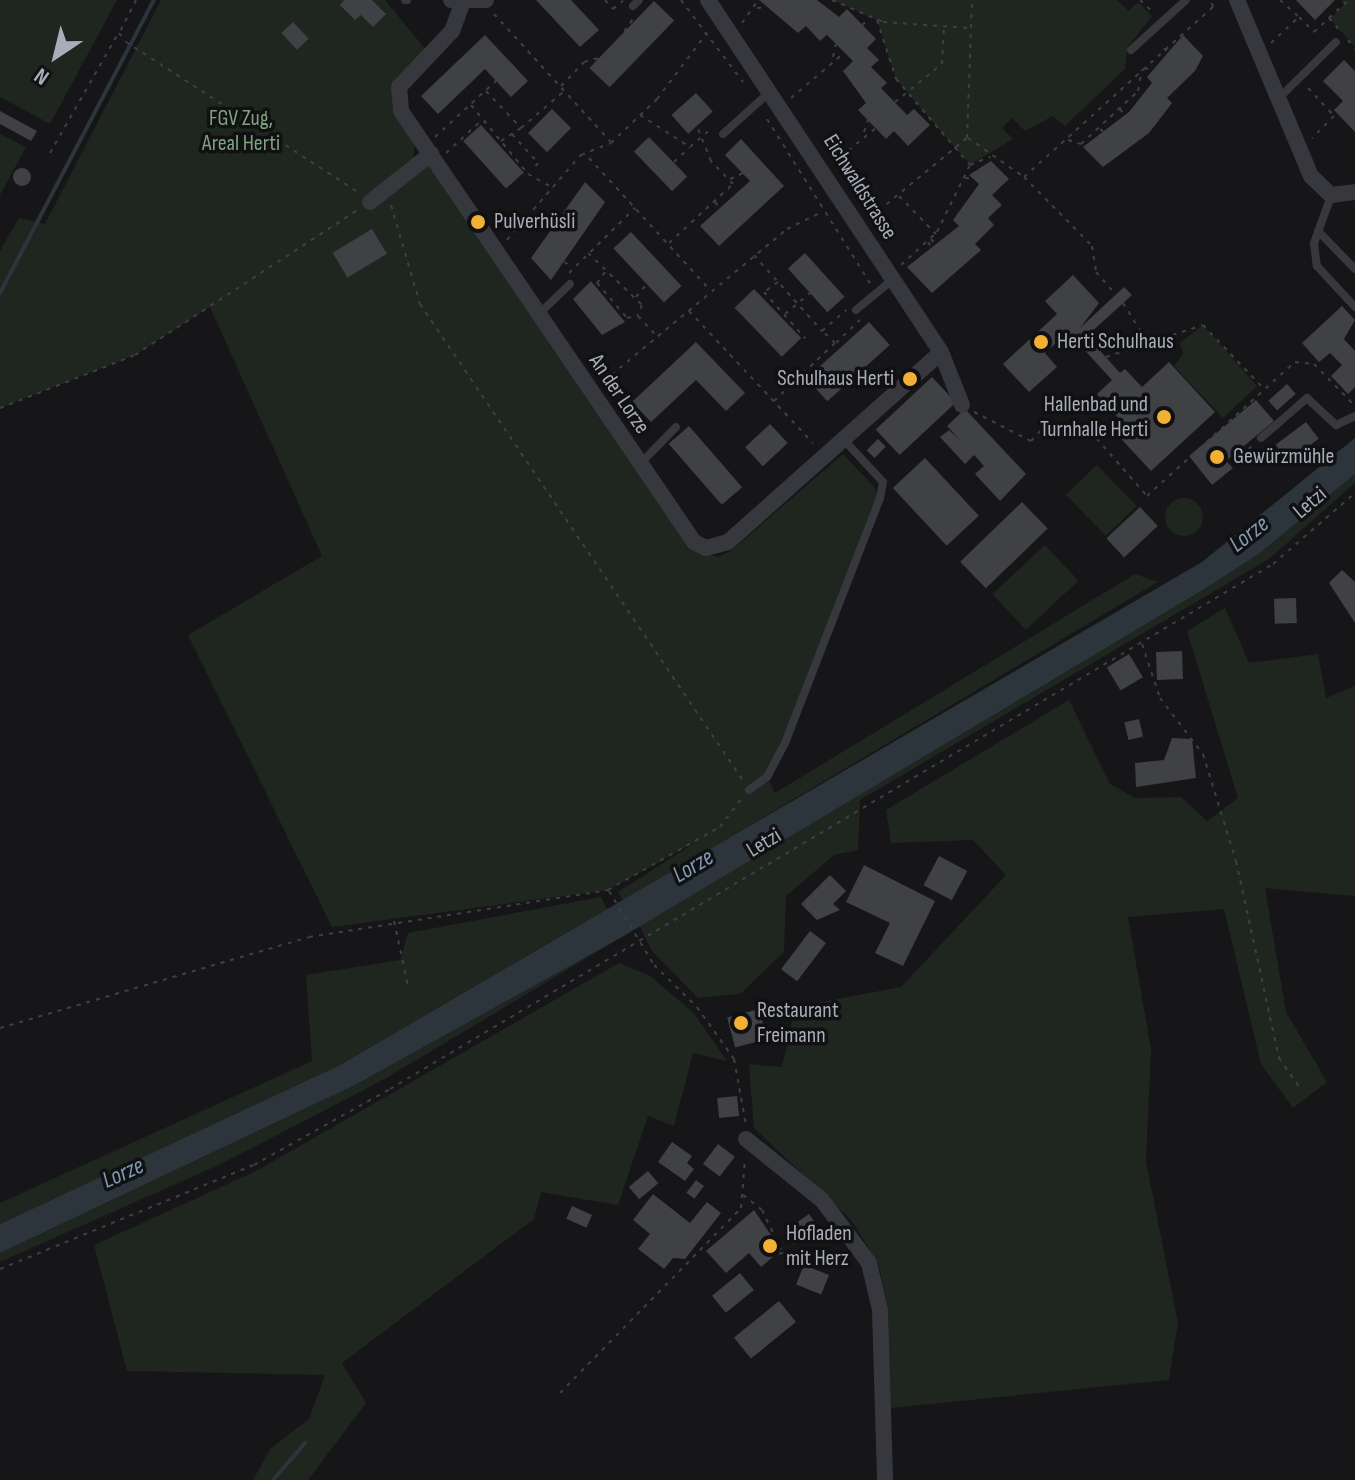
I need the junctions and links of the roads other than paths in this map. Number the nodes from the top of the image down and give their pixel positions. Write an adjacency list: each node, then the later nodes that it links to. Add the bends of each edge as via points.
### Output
1 (708, 0): 8 (street, Eichwaldstrasse)
2 (1186, 0): 7 (lane)
3 (1237, 0): 9 (street)
4 (485, 1): 5 (street)
5 (457, 2): 11 (street, An der Lorze, via 452,31 399,87 401,111)
6 (1336, 42): 9 (lane)
7 (1131, 50)
8 (768, 93): 10 (lane); 17 (street, Eichwaldstrasse)
9 (1278, 99): 12 (street)
10 (723, 134)
11 (431, 154): 14 (street); 21 (street, An der Lorze)
12 (1325, 191): 13 (street); 15 (lane)
13 (1355, 192)
14 (370, 202)
15 (1318, 231): 16 (lane); 20 (lane, via 1317,266)
16 (1355, 269)
17 (888, 276): 19 (lane); 22 (street, Eichwaldstrasse)
18 (570, 284): 21 (lane)
19 (856, 306)
20 (1355, 307)
21 (539, 314): 28 (street, An der Lorze)
22 (941, 352): 23 (street, Eichwaldstrasse); 27 (street, An der Lorze)
23 (962, 402)
24 (1355, 416): 26 (lane, via 1336,425 1307,398)
25 (676, 427): 28 (lane)
26 (1261, 438)
27 (843, 439): 28 (street, An der Lorze, via 728,542 706,548 694,542); 29 (lane, via 883,482 880,498 785,743 767,777)
28 (640, 464)
29 (749, 790)
30 (746, 1139): 31 (street, via 822,1200 869,1263 880,1310)
31 (885, 1480)

